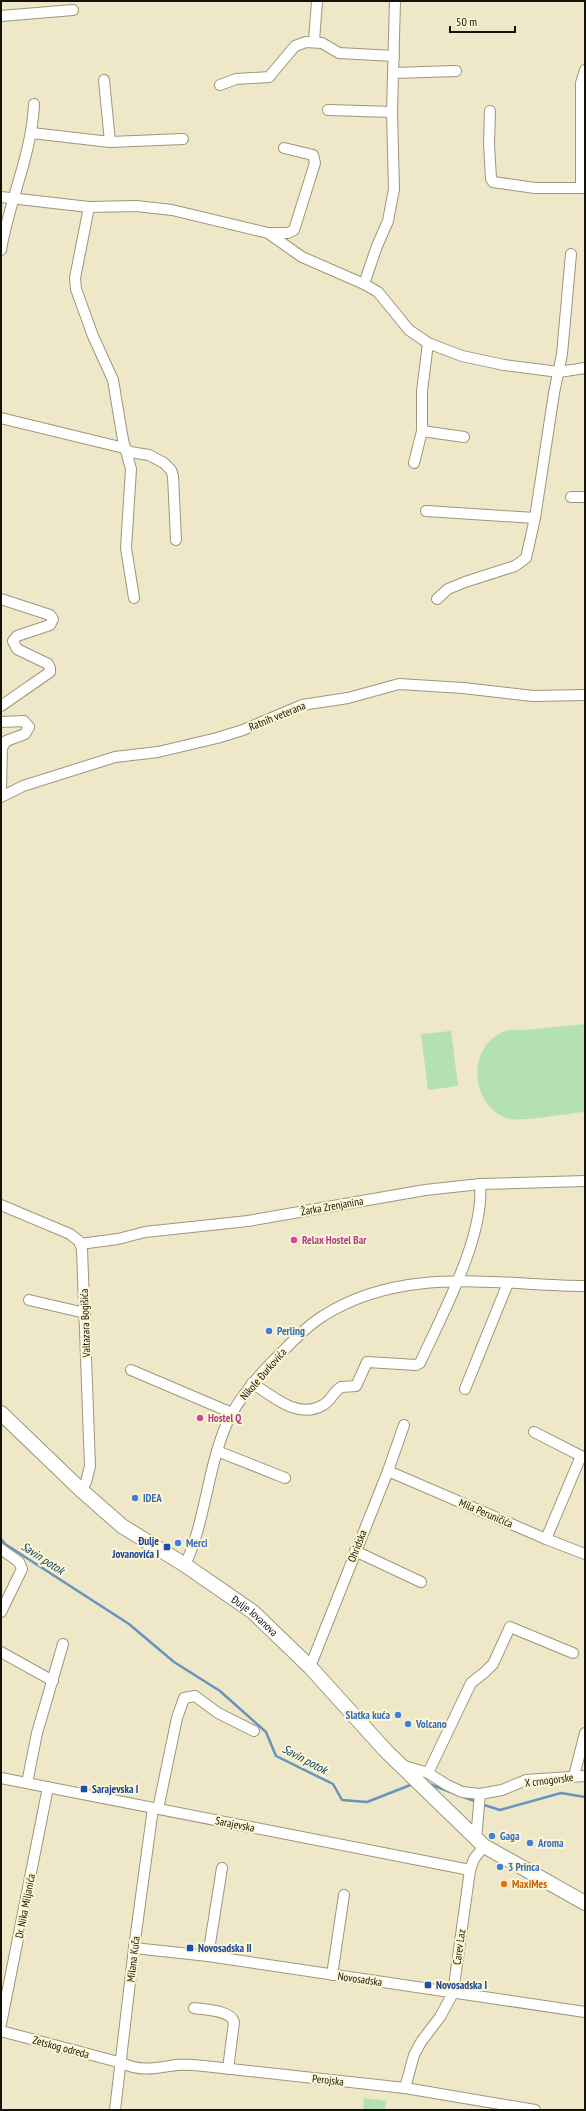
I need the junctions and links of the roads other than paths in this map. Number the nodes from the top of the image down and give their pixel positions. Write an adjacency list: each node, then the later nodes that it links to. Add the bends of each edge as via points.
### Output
1 (316, 1): 5 (street)
2 (395, 1): 6 (street)
3 (73, 10): 4 (street)
4 (1, 16)
5 (314, 41): 6 (street, via 339,53); 11 (street, via 296,46 268,77 236,79)
6 (394, 56): 9 (street)
7 (585, 70): 20 (street, via 581,83)
8 (456, 71): 9 (street)
9 (393, 73): 15 (street)
10 (104, 80): 18 (street)
11 (220, 85)
12 (34, 104): 16 (street)
13 (328, 110): 15 (street)
14 (490, 111): 20 (street, via 489,144 493,182 535,188)
15 (392, 112): 27 (street, via 394,189 388,221)
16 (32, 133): 18 (street); 22 (street)
17 (182, 139): 18 (street)
18 (110, 142)
19 (284, 148): 24 (street, via 313,155 315,163 294,230 288,233)
20 (583, 188)
21 (1, 198): 22 (street)
22 (12, 199): 23 (street); 25 (street)
23 (89, 207): 24 (street, via 136,206 172,210); 34 (street, via 75,278 76,289 113,380)
24 (268, 233): 27 (street, via 302,257)
25 (1, 250)
26 (571, 254): 30 (street, via 568,304)
27 (364, 284): 28 (street, via 378,292 409,330)
28 (428, 344): 30 (street, via 462,356); 32 (street, via 422,391)
29 (585, 368): 30 (street)
30 (559, 372): 39 (street)
31 (1, 418): 34 (street)
32 (422, 431): 33 (street); 35 (street)
33 (464, 437)
34 (124, 448): 40 (street, via 130,452 149,455 171,470); 41 (street, via 130,469 126,548)
35 (414, 462)
36 (571, 496): 37 (street)
37 (585, 497)
38 (426, 511): 39 (street)
39 (535, 518): 43 (street, via 526,558 521,564 448,589)
40 (176, 540)
41 (134, 598)
42 (1, 599): 45 (street, via 50,615 53,619 50,625 17,636 13,641 16,648 48,664 50,672)
43 (437, 599)
44 (585, 695): 48 (street, Ratnih veterana, via 533,696 399,684 348,698 302,705 244,730 217,738 158,752 115,757 22,786)
45 (1, 706)
46 (1, 722): 47 (street, via 24,721 29,727 26,734 6,741 2,748)
47 (1, 790)
48 (1, 797)
49 (585, 1181): 50 (street, Žarka Zrenjanina)
50 (480, 1184): 52 (street, Žarka Zrenjanina, via 425,1190 248,1221 145,1232); 53 (street, via 478,1221)
51 (1, 1205): 52 (street, via 70,1234)
52 (80, 1244): 57 (street, Valtazara Bogišića, via 83,1254)
53 (457, 1280): 54 (street, Nikole Đurkovića); 59 (street, Nikole Đurkovića, via 386,1288 336,1309 306,1329); 59 (street, via 420,1363 416,1366 368,1362 356,1386 341,1387 329,1400 314,1409 301,1410 288,1406)
54 (508, 1283): 55 (street, Nikole Đurkovića); 60 (street)
55 (585, 1286)
56 (29, 1300): 57 (street)
57 (85, 1313): 69 (street, Valtazara Bogišića, via 90,1466)
58 (131, 1370): 61 (street)
59 (252, 1383): 61 (street, Nikole Đurkovića)
60 (465, 1389)
61 (232, 1413): 65 (street, Nikole Đurkovića)
62 (1, 1414): 69 (street, Đulje Jovanova)
63 (404, 1425): 67 (street, Ohridska)
64 (534, 1432): 66 (street)
65 (217, 1451): 68 (street); 74 (street, Nikole Đurkovića, via 193,1545)
66 (583, 1457): 70 (street)
67 (388, 1471): 70 (street, Mila Peruničića); 72 (street, Ohridska)
68 (285, 1478)
69 (81, 1490): 74 (street, Đulje Jovanova, via 122,1526)
70 (546, 1539): 73 (street, Mila Peruničića)
71 (1, 1549): 76 (street, via 19,1562 22,1569)
72 (355, 1551): 75 (street); 80 (street, Ohridska)
73 (585, 1554)
74 (185, 1565): 80 (street, Đulje Jovanova, via 253,1612)
75 (421, 1582)
76 (1, 1612)
77 (63, 1644): 81 (street)
78 (1, 1652): 81 (street)
79 (573, 1653): 85 (street, via 510,1627 493,1664 470,1683)
80 (310, 1667): 84 (street, Đulje Jovanova)
81 (53, 1681): 88 (street)
82 (254, 1731): 91 (street, Milana Kuča, via 218,1713 195,1696 184,1698)
83 (585, 1733): 86 (street)
84 (406, 1769): 85 (street, X crnogorske); 92 (street, Đulje Jovanova)
85 (428, 1773): 90 (street, X crnogorske, via 462,1792)
86 (580, 1776): 90 (street, X crnogorske, via 526,1780)
87 (1, 1778): 88 (street, Sarajevska)
88 (26, 1783): 89 (street, Sarajevska)
89 (48, 1787): 91 (street, Sarajevska); 103 (street, Dr. Nika Miljanića)
90 (480, 1797): 92 (street)
91 (156, 1808): 94 (street, Sarajevska); 97 (street, Milana Kuča)
92 (480, 1842): 94 (street, Carev Laz); 96 (street, Đulje Jovanova)
93 (222, 1868): 98 (street)
94 (470, 1870): 100 (street, Carev Laz)
95 (344, 1894): 99 (street)
96 (585, 1903)
97 (134, 1948): 98 (street, Novosadska); 105 (street, Milana Kuča)
98 (208, 1956): 99 (street, Novosadska)
99 (332, 1975): 100 (street, Novosadska)
100 (453, 1993): 102 (street, Novosadska); 107 (street, Carev Laz, via 440,2017 420,2042)
101 (194, 2008): 106 (street, via 226,2014 232,2018 234,2022)
102 (585, 2012)
103 (1, 2024)
104 (1, 2031): 105 (street, Zetskog odreda)
105 (122, 2063): 106 (street, Perojska, via 145,2070 178,2065); 108 (street, Milana Kuča)
106 (228, 2069): 107 (street, Perojska)
107 (405, 2088): 109 (street, Perojska)
108 (115, 2110)
109 (535, 2110)

